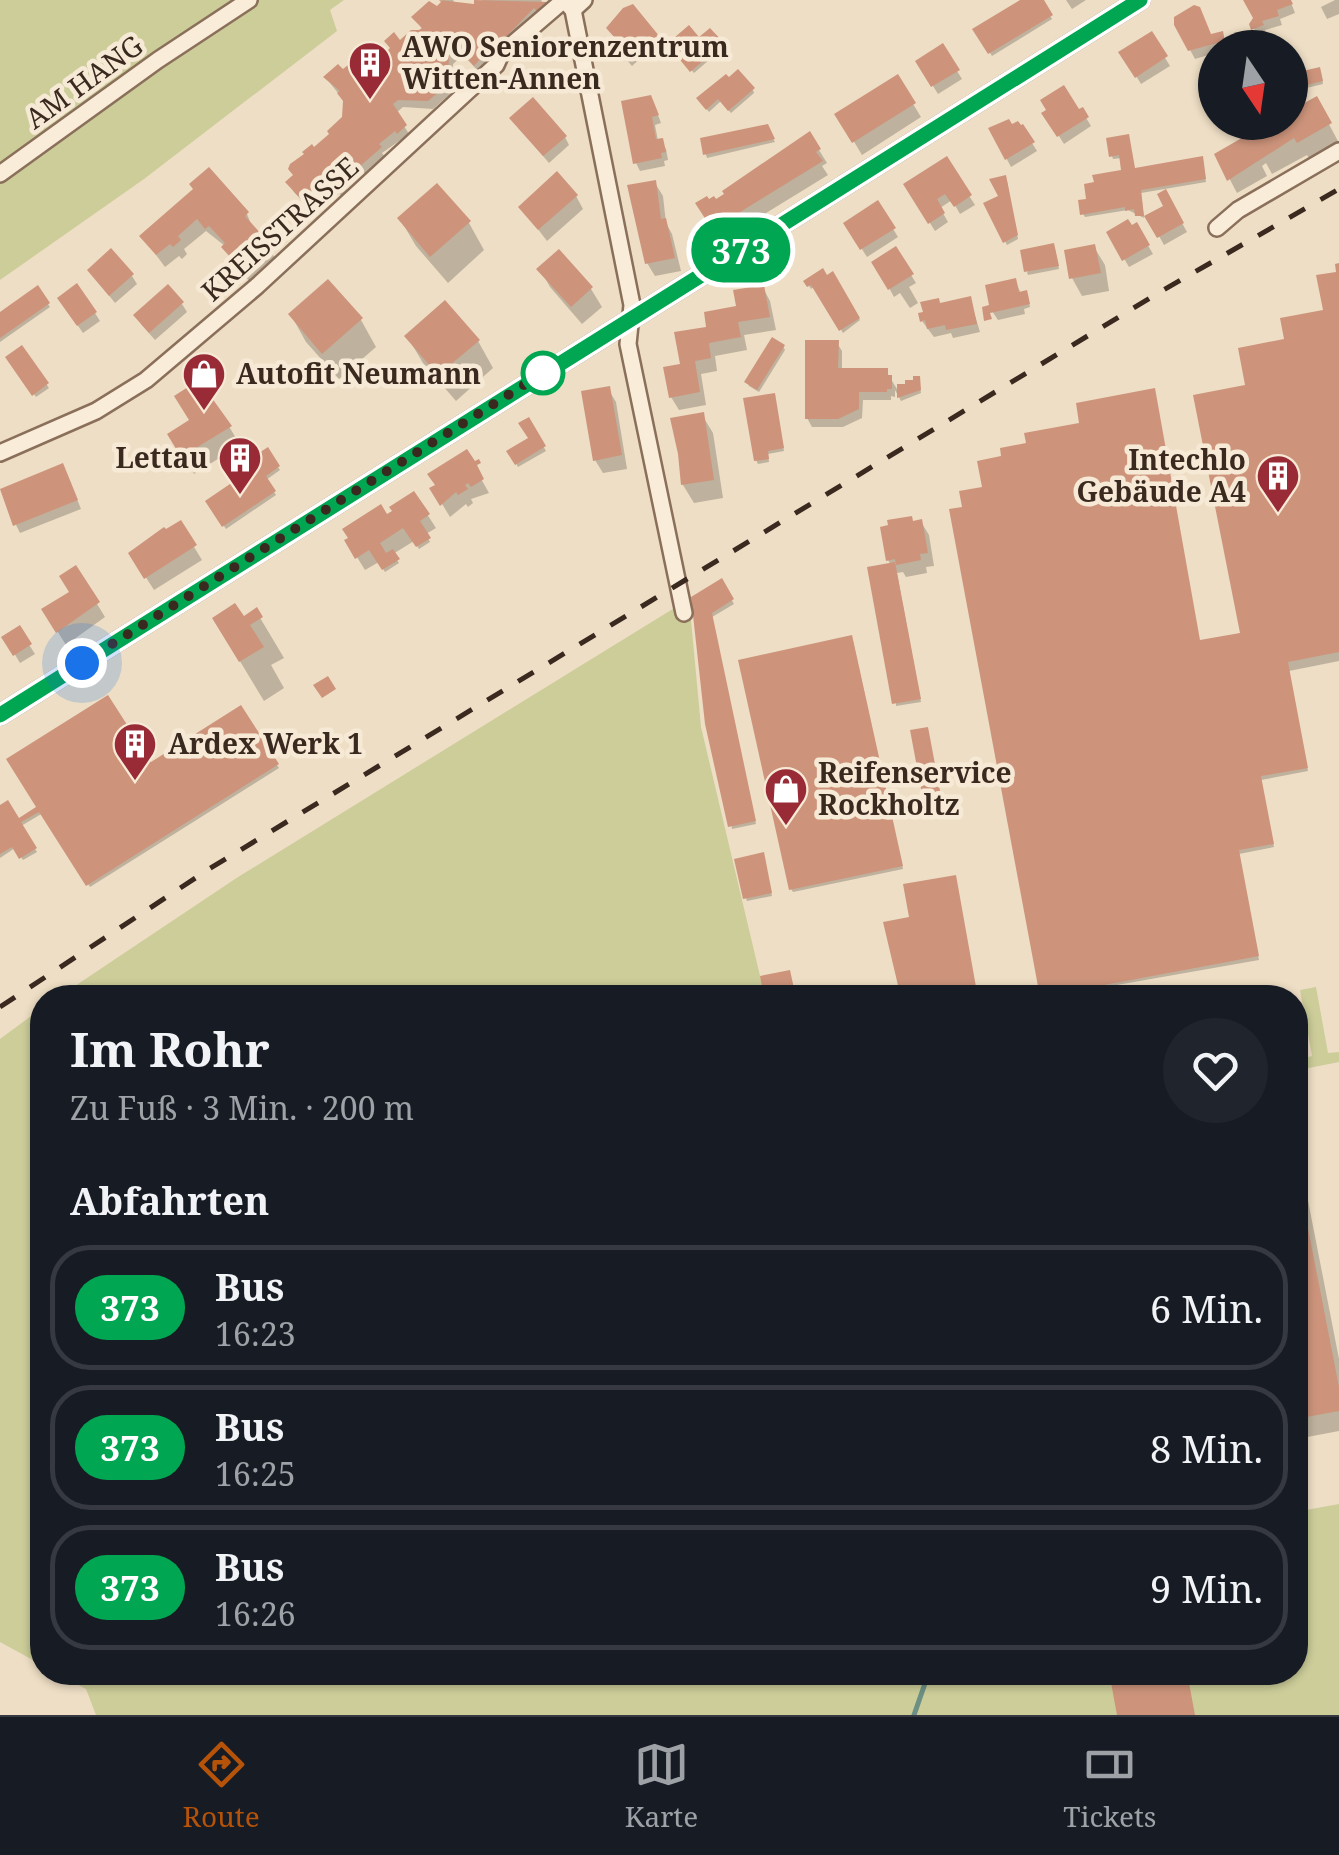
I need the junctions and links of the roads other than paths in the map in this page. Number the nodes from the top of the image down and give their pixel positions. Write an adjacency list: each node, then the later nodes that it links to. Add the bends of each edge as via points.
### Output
1 (249, 0): 5 (street, AM HANG)
2 (1140, 0): 7 (street)
3 (578, 5): 7 (street, via 632,305); 8 (street, KREISSTRASSE, via 564,0 501,54 257,286 146,380 96,411)
4 (1339, 151): 6 (street)
5 (0, 174)
6 (1217, 228)
7 (629, 319): 9 (street, via 628,344); 10 (street)
8 (0, 454)
9 (684, 613)
10 (0, 715)

